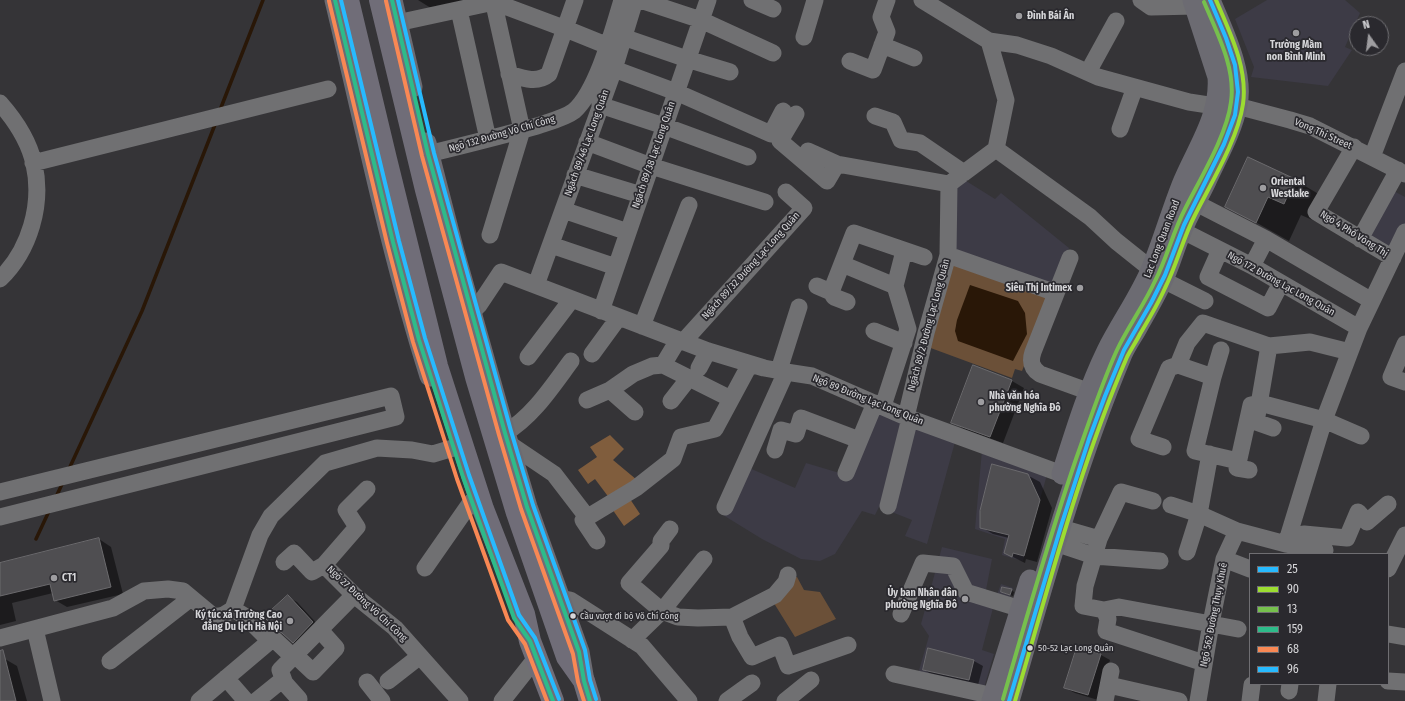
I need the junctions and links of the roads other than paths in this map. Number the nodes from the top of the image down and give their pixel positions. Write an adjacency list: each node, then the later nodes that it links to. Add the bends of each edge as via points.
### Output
1 (335, 0): 134 (main road, via 395,250 419,340)
2 (348, 0): 188 (highway, via 438,366 484,509 524,614)
3 (380, 0): 198 (highway, via 426,190 476,377 517,512 567,657)
4 (392, 0): 21 (main road)
5 (575, 0): 22 (street)
6 (622, 0): 25 (street)
7 (635, 0): 25 (street, Ngách 89/46 Lạc Long Quân)
8 (640, 0): 19 (street)
9 (708, 0): 19 (street, Ngách 89/38 Lạc Long Quân)
10 (752, 0): 17 (street)
11 (815, 0): 23 (street)
12 (887, 0): 26 (street, via 881,17 887,32)
13 (923, 0): 24 (street)
14 (1141, 0): 16 (street, via 1151,7)
15 (494, 1): 18 (street); 22 (street); 35 (street)
16 (1200, 2): 41 (main road, Lac Long Quan Road, via 1218,77); 42 (main road, Lac Long Quan Road, via 1230,51 1238,83)
17 (773, 9)
18 (459, 10): 21 (street); 47 (street)
19 (701, 20): 27 (street); 29 (street, Ngách 89/38 Lạc Long Quân)
20 (1116, 21): 34 (street)
21 (397, 23): 52 (main road)
22 (566, 29): 25 (street); 35 (street, via 547,76 529,80)
23 (804, 37)
24 (989, 41): 34 (street, via 1017,45); 50 (street, via 1006,100)
25 (617, 44): 29 (street); 31 (street, Ngách 89/46 Lạc Long Quân); 46 (street, Ngõ 132 Đường Võ Chí Công, via 590,90 574,111)
26 (882, 45): 28 (street); 30 (street, via 873,70)
27 (773, 53)
28 (914, 58)
29 (687, 59): 33 (street); 38 (street, Ngách 89/38 Lạc Long Quân)
30 (850, 61)
31 (614, 69): 38 (street); 40 (street, Ngách 89/46 Lạc Long Quân)
32 (1405, 71): 54 (street)
33 (730, 72)
34 (1088, 72): 36 (street)
35 (509, 74): 46 (street)
36 (1135, 87): 41 (street, via 1189,102); 45 (street)
37 (328, 89): 55 (street)
38 (676, 92): 44 (street, Ngách 89/38 Lạc Long Quân); 56 (street, via 771,134 789,112 780,141 827,181)
39 (0, 103): 55 (street, via 15,121)
40 (600, 105): 44 (street); 48 (street, Ngách 89/46 Lạc Long Quân)
41 (1215, 106): 86 (main road, Lac Long Quan Road, via 1208,130 1182,184)
42 (1237, 106): 49 (street, Vong Thi Street, via 1310,126); 65 (main road, Lac Long Quan Road)
43 (875, 116): 59 (street, via 893,122 901,140 920,143)
44 (664, 126): 53 (street); 57 (street, Ngách 89/38 Lạc Long Quân)
45 (1120, 129)
46 (522, 130): 47 (street, Ngõ 132 Đường Võ Chí Công); 71 (street)
47 (488, 139): 52 (street, Ngõ 132 Đường Võ Chí Công)
48 (587, 142): 57 (street); 60 (street, Ngách 89/46 Lạc Long Quân)
49 (1354, 147): 54 (street, Vong Thi Street); 73 (street, Ngõ 4 Phố Võng Thị, via 1316,212)
50 (996, 149): 59 (street); 86 (street, via 1090,217 1116,242)
51 (808, 151): 56 (street)
52 (428, 154): 96 (main road)
53 (748, 157)
54 (1372, 157): 58 (street, Vong Thi Street)
55 (34, 163): 84 (street, via 37,186 29,235 20,253)
56 (837, 164): 61 (street)
57 (651, 166): 63 (street, Ngách 89/38 Lạc Long Quân); 64 (street)
58 (1403, 171): 73 (street)
59 (964, 173): 61 (street)
60 (575, 175): 63 (street); 67 (street, Ngách 89/46 Lạc Long Quân)
61 (949, 184): 77 (street, Ngách 89/2 Đường Lạc Long Quân)
62 (786, 192): 101 (street, Ngách 89/32 Đường Lạc Long Quân, via 804,208)
63 (641, 195): 69 (street, Ngách 89/38 Lạc Long Quân)
64 (765, 202)
65 (1196, 203): 68 (main road, Lac Long Quan Road); 72 (street)
66 (688, 205): 98 (street)
67 (563, 210): 69 (street); 74 (street, Ngách 89/46 Lạc Long Quân)
68 (1181, 230): 75 (street, Ngõ 172 Đường Lạc Long Quân); 86 (main road, Lac Long Quan Road)
69 (628, 232): 83 (street, Ngách 89/38 Lạc Long Quân)
70 (1405, 232): 78 (street)
71 (490, 235)
72 (1266, 239): 82 (street); 92 (street)
73 (1360, 239): 78 (street, Ngõ 4 Phố Võng Thị)
74 (551, 245): 83 (street); 87 (street, Ngách 89/46 Lạc Long Quân)
75 (1220, 250): 82 (street, Ngõ 172 Đường Lạc Long Quân); 85 (street, via 1208,277 1268,308)
76 (904, 251): 79 (street); 81 (street, via 854,233); 88 (street)
77 (948, 255): 89 (street); 126 (street, Ngách 89/2 Đường Lạc Long Quân, via 926,333)
78 (1398, 256): 92 (street)
79 (924, 257)
80 (1070, 258): 89 (street)
81 (842, 264): 88 (street); 93 (street, via 824,289 834,297)
82 (1252, 266): 85 (street, Ngõ 172 Đường Lạc Long Quân)
83 (616, 267): 95 (street, Ngách 89/38 Lạc Long Quân)
84 (0, 279)
85 (1281, 283): 99 (street, Ngõ 172 Đường Lạc Long Quân)
86 (1152, 284): 91 (street); 119 (main road, Lac Long Quan Road, via 1107,352); 129 (main road, Lac Long Quan Road)
87 (536, 285): 90 (street, Ngõ 89 Đường Lạc Long Quân); 96 (street, Ngõ 89 Đường Lạc Long Quân, via 502,272)
88 (894, 286): 102 (street, Ngách 89/2 Đường Lạc Long Quân, via 908,329)
89 (1056, 293): 119 (street, via 1033,352 1033,368 1040,374)
90 (572, 299): 95 (street, Ngõ 89 Đường Lạc Long Quân); 109 (street)
91 (1205, 301)
92 (1372, 301): 99 (street)
93 (847, 302)
94 (799, 307): 114 (street)
95 (601, 311): 97 (street, Ngõ 89 Đường Lạc Long Quân)
96 (471, 313): 131 (main road)
97 (619, 317): 98 (street, Ngõ 89 Đường Lạc Long Quân); 108 (street)
98 (642, 326): 101 (street, Ngõ 89 Đường Lạc Long Quân)
99 (1360, 328): 107 (street)
100 (874, 331): 102 (street)
101 (681, 341): 105 (street, Ngõ 89 Đường Lạc Long Quân); 112 (street)
102 (904, 343): 124 (street, Ngách 89/2 Đường Lạc Long Quân)
103 (1405, 344): 117 (street, via 1391,377)
104 (1269, 346): 107 (street, via 1310,342); 113 (street, via 1203,324 1188,343); 123 (street)
105 (708, 350): 111 (street, Ngõ 89 Đường Lạc Long Quân); 115 (street)
106 (1221, 350): 116 (street)
107 (1350, 352): 127 (street)
108 (592, 354)
109 (528, 357)
110 (571, 361): 131 (street, via 534,409)
111 (750, 364): 114 (street, Ngõ 89 Đường Lạc Long Quân); 120 (street)
112 (663, 365): 115 (street); 118 (street, via 652,366 633,374)
113 (1178, 365): 116 (street); 133 (street, via 1169,368 1164,377 1138,439)
114 (783, 371): 124 (street, Ngõ 89 Đường Lạc Long Quân, via 812,376); 146 (street)
115 (694, 373): 120 (street); 122 (street)
116 (1213, 377): 136 (street, via 1195,450)
117 (1405, 382)
118 (610, 390): 121 (street); 125 (street)
119 (1090, 392): 129 (main road, Lac Long Quan Road)
120 (731, 399): 149 (street, via 715,429 681,437 673,459 636,488)
121 (587, 400)
122 (671, 401)
123 (1260, 403): 127 (street); 128 (street, via 1256,422); 136 (street, via 1251,404 1243,466)
124 (879, 405): 126 (street, Ngõ 89 Đường Lạc Long Quân); 132 (street, Ngách 89/2 Đường Lạc Long Quân)
125 (635, 412)
126 (908, 417): 138 (street, Ngõ 89 Đường Lạc Long Quân); 145 (street, Ngách 89/2 Đường Lạc Long Quân)
127 (1324, 420): 130 (street); 156 (street)
128 (1273, 428)
129 (1084, 431): 138 (main road, Lac Long Quan Road); 153 (main road, Lac Long Quan Road)
130 (1361, 436)
131 (506, 438): 149 (street, via 554,474); 171 (main road, via 527,508)
132 (859, 440): 135 (street, via 801,418 796,434 781,430); 137 (street, Ngách 89/2 Đường Lạc Long Quân)
133 (1163, 447)
134 (453, 448): 142 (main road); 172 (street, via 433,454 377,448 325,463 271,516 260,535)
135 (775, 450)
136 (1210, 454): 147 (street)
137 (846, 473)
138 (1062, 474): 153 (main road, Lac Long Quan Road)
139 (367, 489): 164 (street, Ngõ 27 Đường Võ Chí Công, via 346,510 357,528)
140 (0, 492): 148 (street, via 391,396 396,417)
141 (1153, 501): 154 (street, via 1121,492)
142 (471, 502): 166 (street); 188 (main road, via 514,618)
143 (1388, 504): 156 (street, via 1367,522 1358,512 1347,538 1304,534)
144 (1170, 505): 147 (street)
145 (888, 506)
146 (725, 507)
147 (1199, 514): 151 (street); 157 (street)
148 (0, 517)
149 (587, 517): 155 (street, via 583,520)
150 (670, 529): 175 (street, via 661,541 661,546 629,584)
151 (1236, 531): 156 (street); 161 (street, Ngõ 562 Đường Thụy Khuê)
152 (1405, 535): 165 (street)
153 (1053, 537): 154 (street); 159 (street); 173 (main road, Lac Long Quan Road); 206 (main road, Lac Long Quan Road)
154 (1099, 539): 159 (street)
155 (597, 541)
156 (1293, 548): 158 (street, via 1325,550)
157 (1187, 552)
158 (1324, 553)
159 (1094, 556): 162 (street); 174 (street, via 1085,586 1083,606)
160 (704, 559): 175 (street)
161 (1224, 559): 167 (street); 178 (street, Ngõ 562 Đường Thụy Khuê)
162 (1160, 561)
163 (284, 562): 164 (street, via 294,553 312,572)
164 (324, 565): 169 (street, Ngõ 27 Đường Võ Chí Công)
165 (1389, 567)
166 (425, 568)
167 (1249, 569)
168 (788, 576): 177 (street, via 775,594)
169 (354, 595): 181 (street); 190 (street, Ngõ 27 Đường Võ Chí Công, via 395,628)
170 (191, 598): 172 (street, via 213,616 225,615); 179 (street, via 183,591 144,591 113,608); 191 (street)
171 (565, 599): 185 (street); 198 (main road)
172 (233, 608): 186 (street)
173 (1021, 609): 176 (street, via 966,592 953,566 923,564); 206 (main road, Lac Long Quan Road)
174 (1104, 610): 178 (street, via 1119,607); 192 (street, via 1108,619 1106,631)
175 (662, 611): 177 (street, via 698,618); 185 (street)
176 (901, 614)
177 (732, 617): 187 (street, via 752,657 780,646 788,666)
178 (1211, 623): 180 (street); 192 (street, Ngõ 562 Đường Thụy Khuê)
179 (35, 629): 184 (street); 207 (street)
180 (1238, 629)
181 (320, 630): 189 (street); 189 (street, via 336,648 313,672)
182 (1389, 634): 183 (street)
183 (1405, 637)
184 (0, 638)
185 (632, 640): 216 (street, via 642,646)
186 (270, 641): 189 (street, via 275,640); 194 (street)
187 (848, 645)
188 (533, 649): 213 (street); 214 (highway)
189 (294, 656): 196 (street, via 280,670)
190 (420, 656): 197 (street); 212 (street, Ngõ 27 Đường Võ Chí Công)
191 (110, 661)
192 (1204, 663): 220 (street, Ngõ 562 Đường Thụy Khuê)
193 (894, 674): 206 (street)
194 (226, 678): 208 (street); 209 (street)
195 (811, 680): 218 (street)
196 (284, 681): 205 (street); 210 (street)
197 (388, 681)
198 (584, 681): 215 (highway)
199 (1389, 681): 201 (street)
200 (367, 682): 211 (street)
201 (1405, 682)
202 (752, 683): 217 (street)
203 (1328, 685): 221 (street)
204 (1108, 686): 219 (street)
205 (299, 699)
206 (998, 699)
207 (52, 701)
208 (199, 701)
209 (246, 701)
210 (256, 701)
211 (382, 701)
212 (460, 701)
213 (502, 701)
214 (553, 701)
215 (590, 701)
216 (689, 701)
217 (727, 701)
218 (785, 701)
219 (1179, 701)
220 (1198, 701)
221 (1326, 701)

